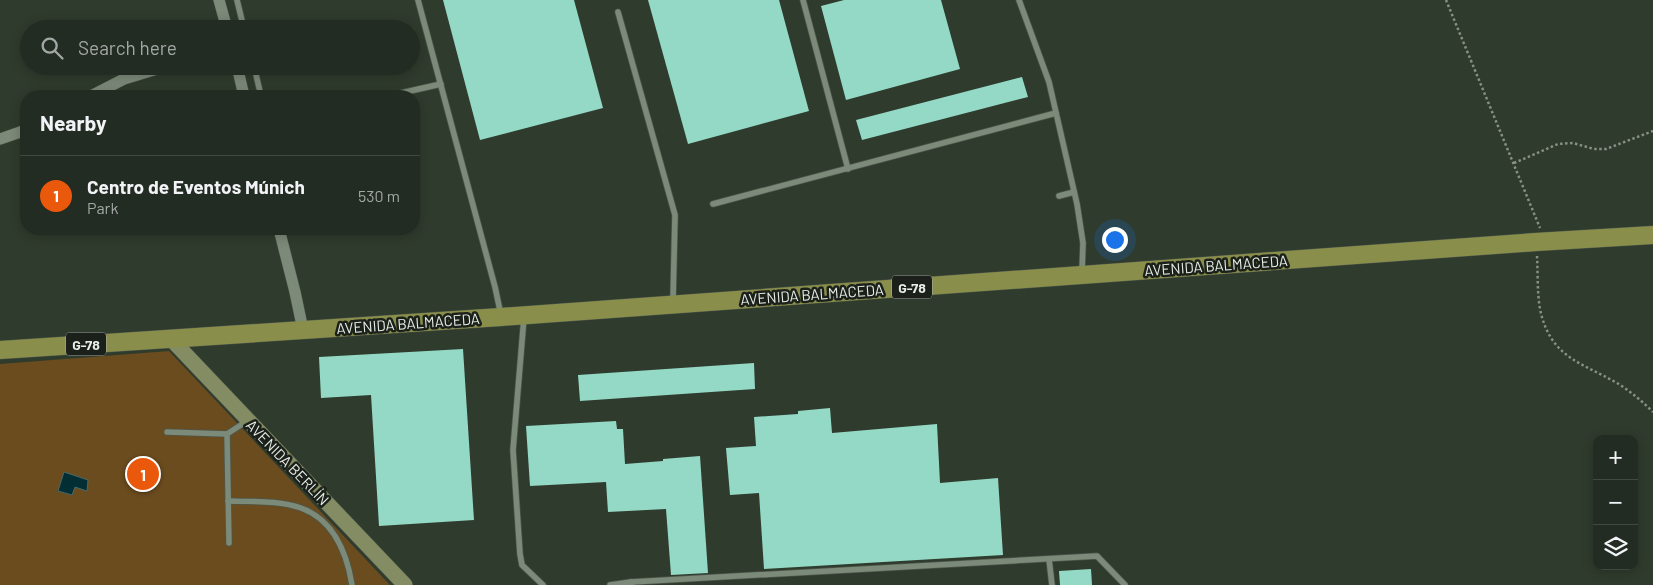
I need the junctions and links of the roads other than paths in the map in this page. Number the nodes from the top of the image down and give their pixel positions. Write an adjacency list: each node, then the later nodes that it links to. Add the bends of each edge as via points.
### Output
1 (219, 0): 7 (street)
2 (237, 0): 8 (lane)
3 (418, 0): 12 (lane)
4 (803, 0): 20 (lane)
5 (1019, 0): 17 (lane, via 1049,82)
6 (618, 12): 27 (lane, via 675,215)
7 (225, 20)
8 (242, 20)
9 (137, 75): 13 (street)
10 (239, 75): 14 (street)
11 (256, 75): 15 (lane)
12 (441, 84): 16 (lane); 29 (lane)
13 (103, 90)
14 (243, 90)
15 (260, 90)
16 (414, 90)
17 (1056, 113): 20 (lane); 21 (lane)
18 (20, 132): 19 (street)
19 (0, 140)
20 (848, 169): 23 (lane)
21 (1074, 192): 22 (lane); 26 (lane, via 1083,243)
22 (1058, 196)
23 (713, 204)
24 (281, 235): 30 (street)
25 (1653, 235): 26 (main road, AVENIDA BALMACEDA / G-78)
26 (1082, 274): 27 (main road, AVENIDA BALMACEDA / G-78)
27 (673, 304): 28 (main road, AVENIDA BALMACEDA / G-78)
28 (524, 315): 29 (main road, AVENIDA BALMACEDA / G-78); 42 (lane, via 513,450 520,554 522,565)
29 (501, 316): 30 (main road, AVENIDA BALMACEDA / G-78)
30 (303, 330): 31 (main road, AVENIDA BALMACEDA / G-78)
31 (171, 339): 32 (main road, AVENIDA BALMACEDA / G-78); 33 (street, AVENIDA BERLÍN)
32 (0, 350)
33 (249, 420): 35 (lane); 41 (street, AVENIDA BERLÍN)
34 (167, 432): 35 (lane)
35 (227, 434): 36 (lane)
36 (228, 501): 37 (lane); 40 (lane, via 283,504 311,512 326,524 343,548)
37 (229, 543)
38 (1049, 559): 39 (lane); 44 (lane); 45 (lane, via 1097,556)
39 (633, 584): 43 (lane)
40 (352, 585)
41 (406, 585)
42 (543, 585)
43 (610, 585)
44 (1052, 585)
45 (1125, 585)

